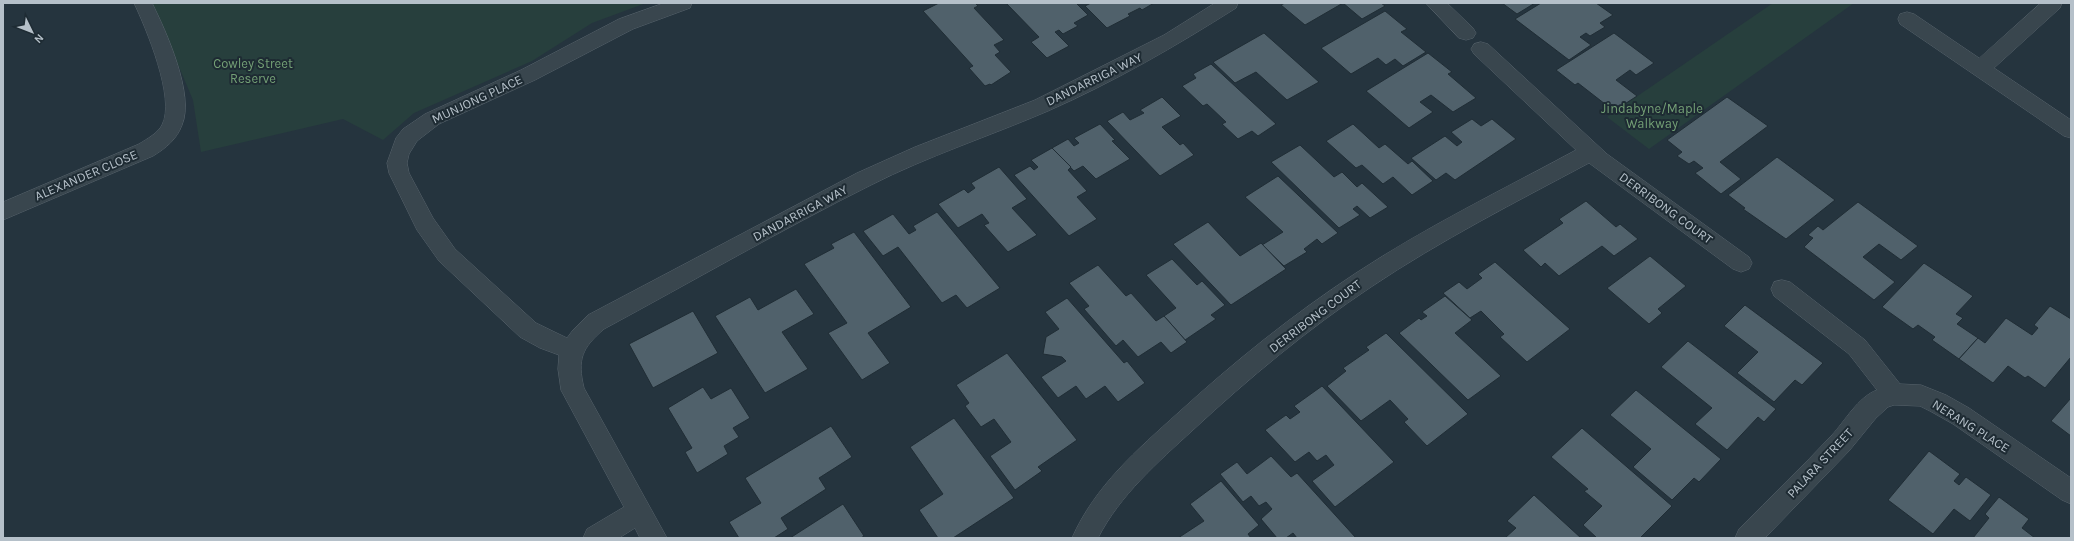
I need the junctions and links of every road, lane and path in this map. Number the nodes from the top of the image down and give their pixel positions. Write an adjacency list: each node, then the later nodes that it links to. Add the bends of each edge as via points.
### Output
1 (143, 3): 12 (street, ALEXANDER CLOSE, via 172,81 176,117 166,135 146,150 127,159)
2 (683, 3): 15 (street, MUNJONG PLACE, via 626,24 528,75 432,119 402,144 397,163 399,173 425,224 447,255 528,330 548,342)
3 (1229, 3): 15 (street, DANDARRIGA WAY, via 1171,40 1097,79 922,153 804,210 596,322 582,332)
4 (1435, 3): 7 (street)
5 (2053, 3): 9 (street)
6 (1907, 19): 9 (street)
7 (1466, 33)
8 (1481, 50): 11 (street, DERRIBONG COURT)
9 (1981, 68): 10 (street)
10 (2071, 130)
11 (1591, 152): 13 (street, DERRIBONG COURT, via 1662,207); 21 (street, DERRIBONG COURT, via 1364,279 1303,323 1192,415 1137,466 1105,501 1094,517)
12 (3, 211)
13 (1741, 262)
14 (1782, 289): 16 (street, via 1857,347)
15 (572, 350): 18 (street, DANDARRIGA WAY, via 569,375 573,390)
16 (1894, 394): 17 (street, NERANG PLACE, via 1921,396 1938,403); 22 (street, PALARA STREET, via 1880,399 1868,410 1840,443)
17 (2071, 492)
18 (640, 511): 19 (street); 20 (street, DANDARRIGA WAY)
19 (596, 538)
20 (654, 538)
21 (1085, 538)
22 (1748, 538)

